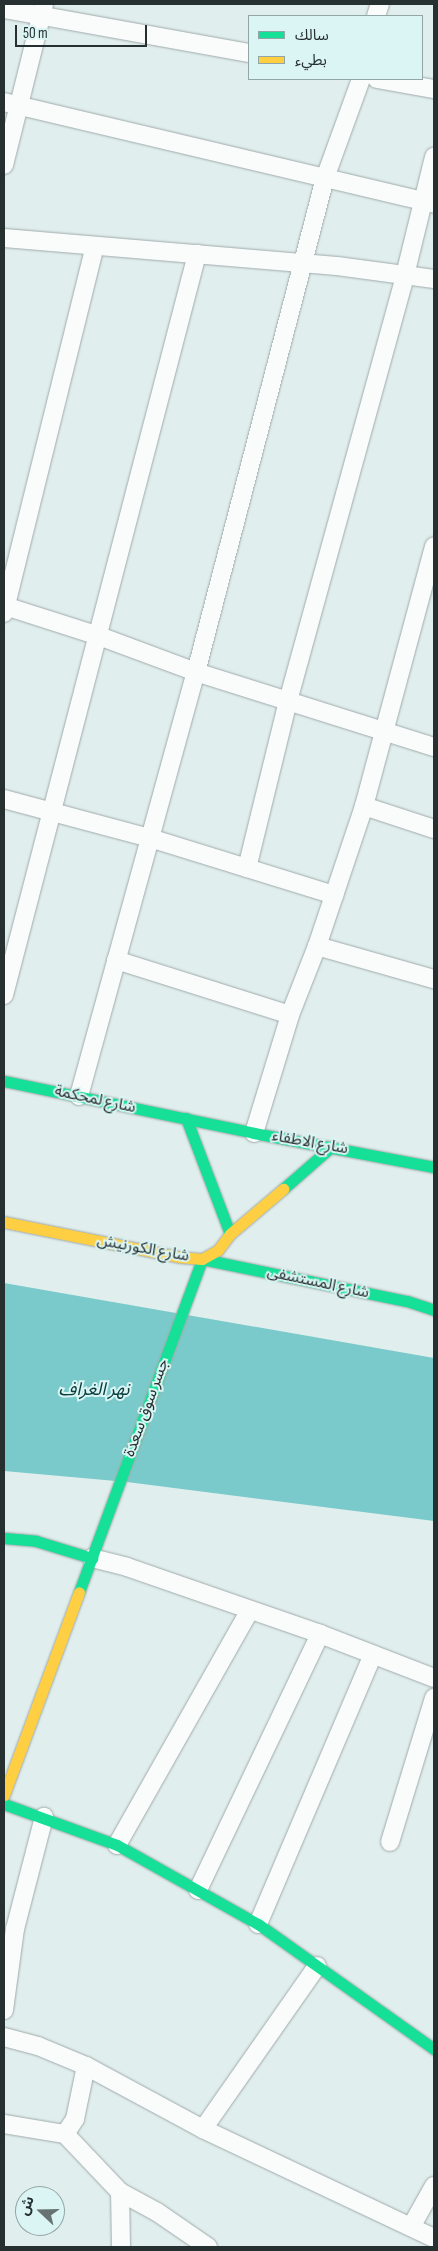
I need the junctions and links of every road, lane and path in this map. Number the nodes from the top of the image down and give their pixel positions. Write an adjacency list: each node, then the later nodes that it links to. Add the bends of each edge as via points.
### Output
1 (4, 9): 2 (street)
2 (43, 10): 3 (street); 7 (street)
3 (248, 53)
4 (361, 80): 10 (street)
5 (382, 80): 6 (street)
6 (434, 90)
7 (10, 103): 9 (street); 10 (street)
8 (434, 157): 11 (street)
9 (4, 165)
10 (325, 178): 11 (street); 15 (street)
11 (428, 202): 16 (street)
12 (4, 238): 13 (street)
13 (95, 246): 14 (street); 19 (street)
14 (197, 254): 15 (street); 20 (street)
15 (304, 263): 16 (street); 21 (street)
16 (405, 275): 17 (street); 22 (street)
17 (434, 279)
18 (434, 546): 23 (street)
19 (5, 610): 20 (street)
20 (99, 636): 21 (street); 27 (street)
21 (196, 672): 22 (street); 29 (street)
22 (288, 701): 23 (street); 30 (street)
23 (385, 731): 24 (street); 26 (street)
24 (432, 744)
25 (4, 799): 27 (street)
26 (364, 806): 28 (street); 31 (street)
27 (53, 812): 29 (street); 35 (street)
28 (434, 829)
29 (150, 838): 30 (street); 33 (street)
30 (247, 868): 31 (street)
31 (334, 896): 32 (street)
32 (316, 946): 34 (street); 36 (street)
33 (116, 960): 36 (street); 38 (street)
34 (434, 979)
35 (4, 995)
36 (290, 1015): 40 (street)
37 (4, 1081): 38 (street, شارع لمحكمة)
38 (79, 1096): 39 (street, شارع لمحكمة)
39 (186, 1118): 40 (street, شارع الاطفاء); 44 (street)
40 (254, 1133): 41 (street, شارع الاطفاء)
41 (331, 1147): 42 (street, شارع الاطفاء); 44 (street, شارع الكورنيش)
42 (434, 1167)
43 (4, 1222): 45 (street, شارع الكورنيش, via 178,1258)
44 (230, 1234): 45 (street, شارع الكورنيش, via 218,1250)
45 (202, 1259): 46 (street, شارع المستشفى, via 407,1301); 48 (street, جسر سوق سعدة)
46 (434, 1310)
47 (4, 1538): 48 (street, via 36,1541)
48 (92, 1558): 49 (street); 54 (street, جسر سوق سعدة)
49 (250, 1610): 50 (street); 58 (street)
50 (320, 1634): 51 (street); 59 (street)
51 (373, 1655): 52 (street); 60 (street)
52 (434, 1678)
53 (434, 1698): 57 (street)
54 (4, 1796)
55 (4, 1804): 56 (street)
56 (44, 1817): 58 (street); 62 (street)
57 (390, 1842)
58 (117, 1845): 59 (street)
59 (198, 1890): 60 (street)
60 (258, 1924): 61 (street)
61 (317, 1966): 65 (street); 68 (street)
62 (5, 1980): 63 (street)
63 (4, 2010)
64 (4, 2037): 66 (street, via 38,2046)
65 (434, 2049)
66 (86, 2066): 68 (street); 69 (street, via 75,2119)
67 (4, 2124): 69 (street)
68 (203, 2129): 72 (street)
69 (65, 2134): 71 (street)
70 (434, 2186): 72 (street)
71 (120, 2192): 74 (street); 75 (street, via 157,2212)
72 (411, 2227): 73 (street)
73 (428, 2240)
74 (121, 2247)
75 (208, 2247)

